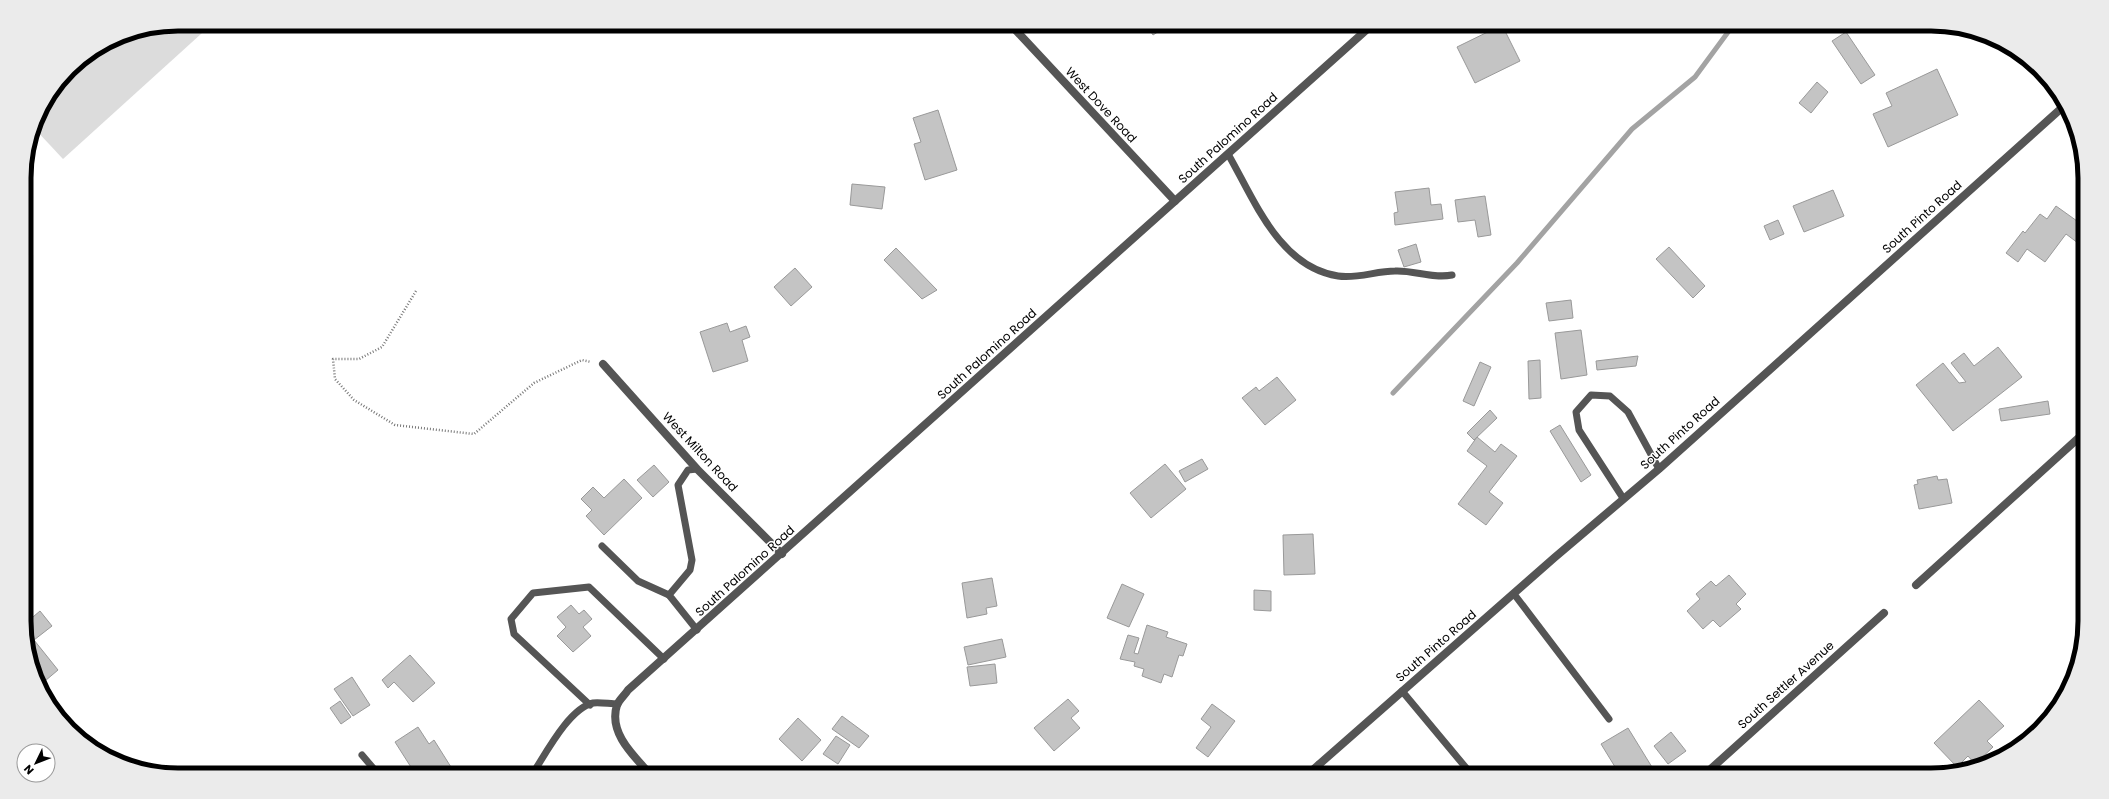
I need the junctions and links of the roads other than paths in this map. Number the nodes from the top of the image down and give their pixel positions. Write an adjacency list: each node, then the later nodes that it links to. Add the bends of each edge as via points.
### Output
1 (1017, 31): 5 (street, West Dove Road)
2 (1365, 31): 4 (street, South Palomino Road)
3 (2061, 109): 10 (street, South Pinto Road)
4 (1228, 154): 5 (street, South Palomino Road); 6 (lane, via 1272,231 1287,249 1303,262 1338,276 1395,271 1441,277)
5 (1175, 201): 13 (street, South Palomino Road)
6 (1452, 275)
7 (604, 364): 9 (street, West Milton Road)
8 (2078, 438): 14 (street)
9 (697, 469): 13 (street, West Milton Road); 16 (lane, via 688,470 678,485 692,560 690,570)
10 (1659, 469): 11 (street, South Pinto Road); 11 (lane, via 1628,412 1610,396 1590,395 1576,412 1579,430)
11 (1623, 498): 15 (street, South Pinto Road)
12 (602, 546): 16 (lane, via 638,581)
13 (782, 554): 18 (street, South Palomino Road)
14 (1916, 585)
15 (1514, 594): 20 (street, South Pinto Road); 23 (lane)
16 (669, 595): 18 (lane)
17 (1884, 613): 32 (street, South Settler Avenue)
18 (697, 630): 19 (street, South Palomino Road)
19 (664, 659): 21 (street, South Palomino Road, via 628,690); 22 (lane, via 589,587 533,593 511,619 514,634)
20 (1402, 692): 25 (street, South Pinto Road); 31 (lane)
21 (618, 704): 22 (lane); 28 (street, via 615,714 618,732)
22 (590, 705): 27 (lane, via 570,719)
23 (1609, 719)
24 (362, 755): 26 (lane)
25 (1319, 764): 29 (street, South Pinto Road); 30 (lane)
26 (373, 768)
27 (536, 768)
28 (645, 768)
29 (1315, 768)
30 (1320, 768)
31 (1466, 768)
32 (1712, 768)

